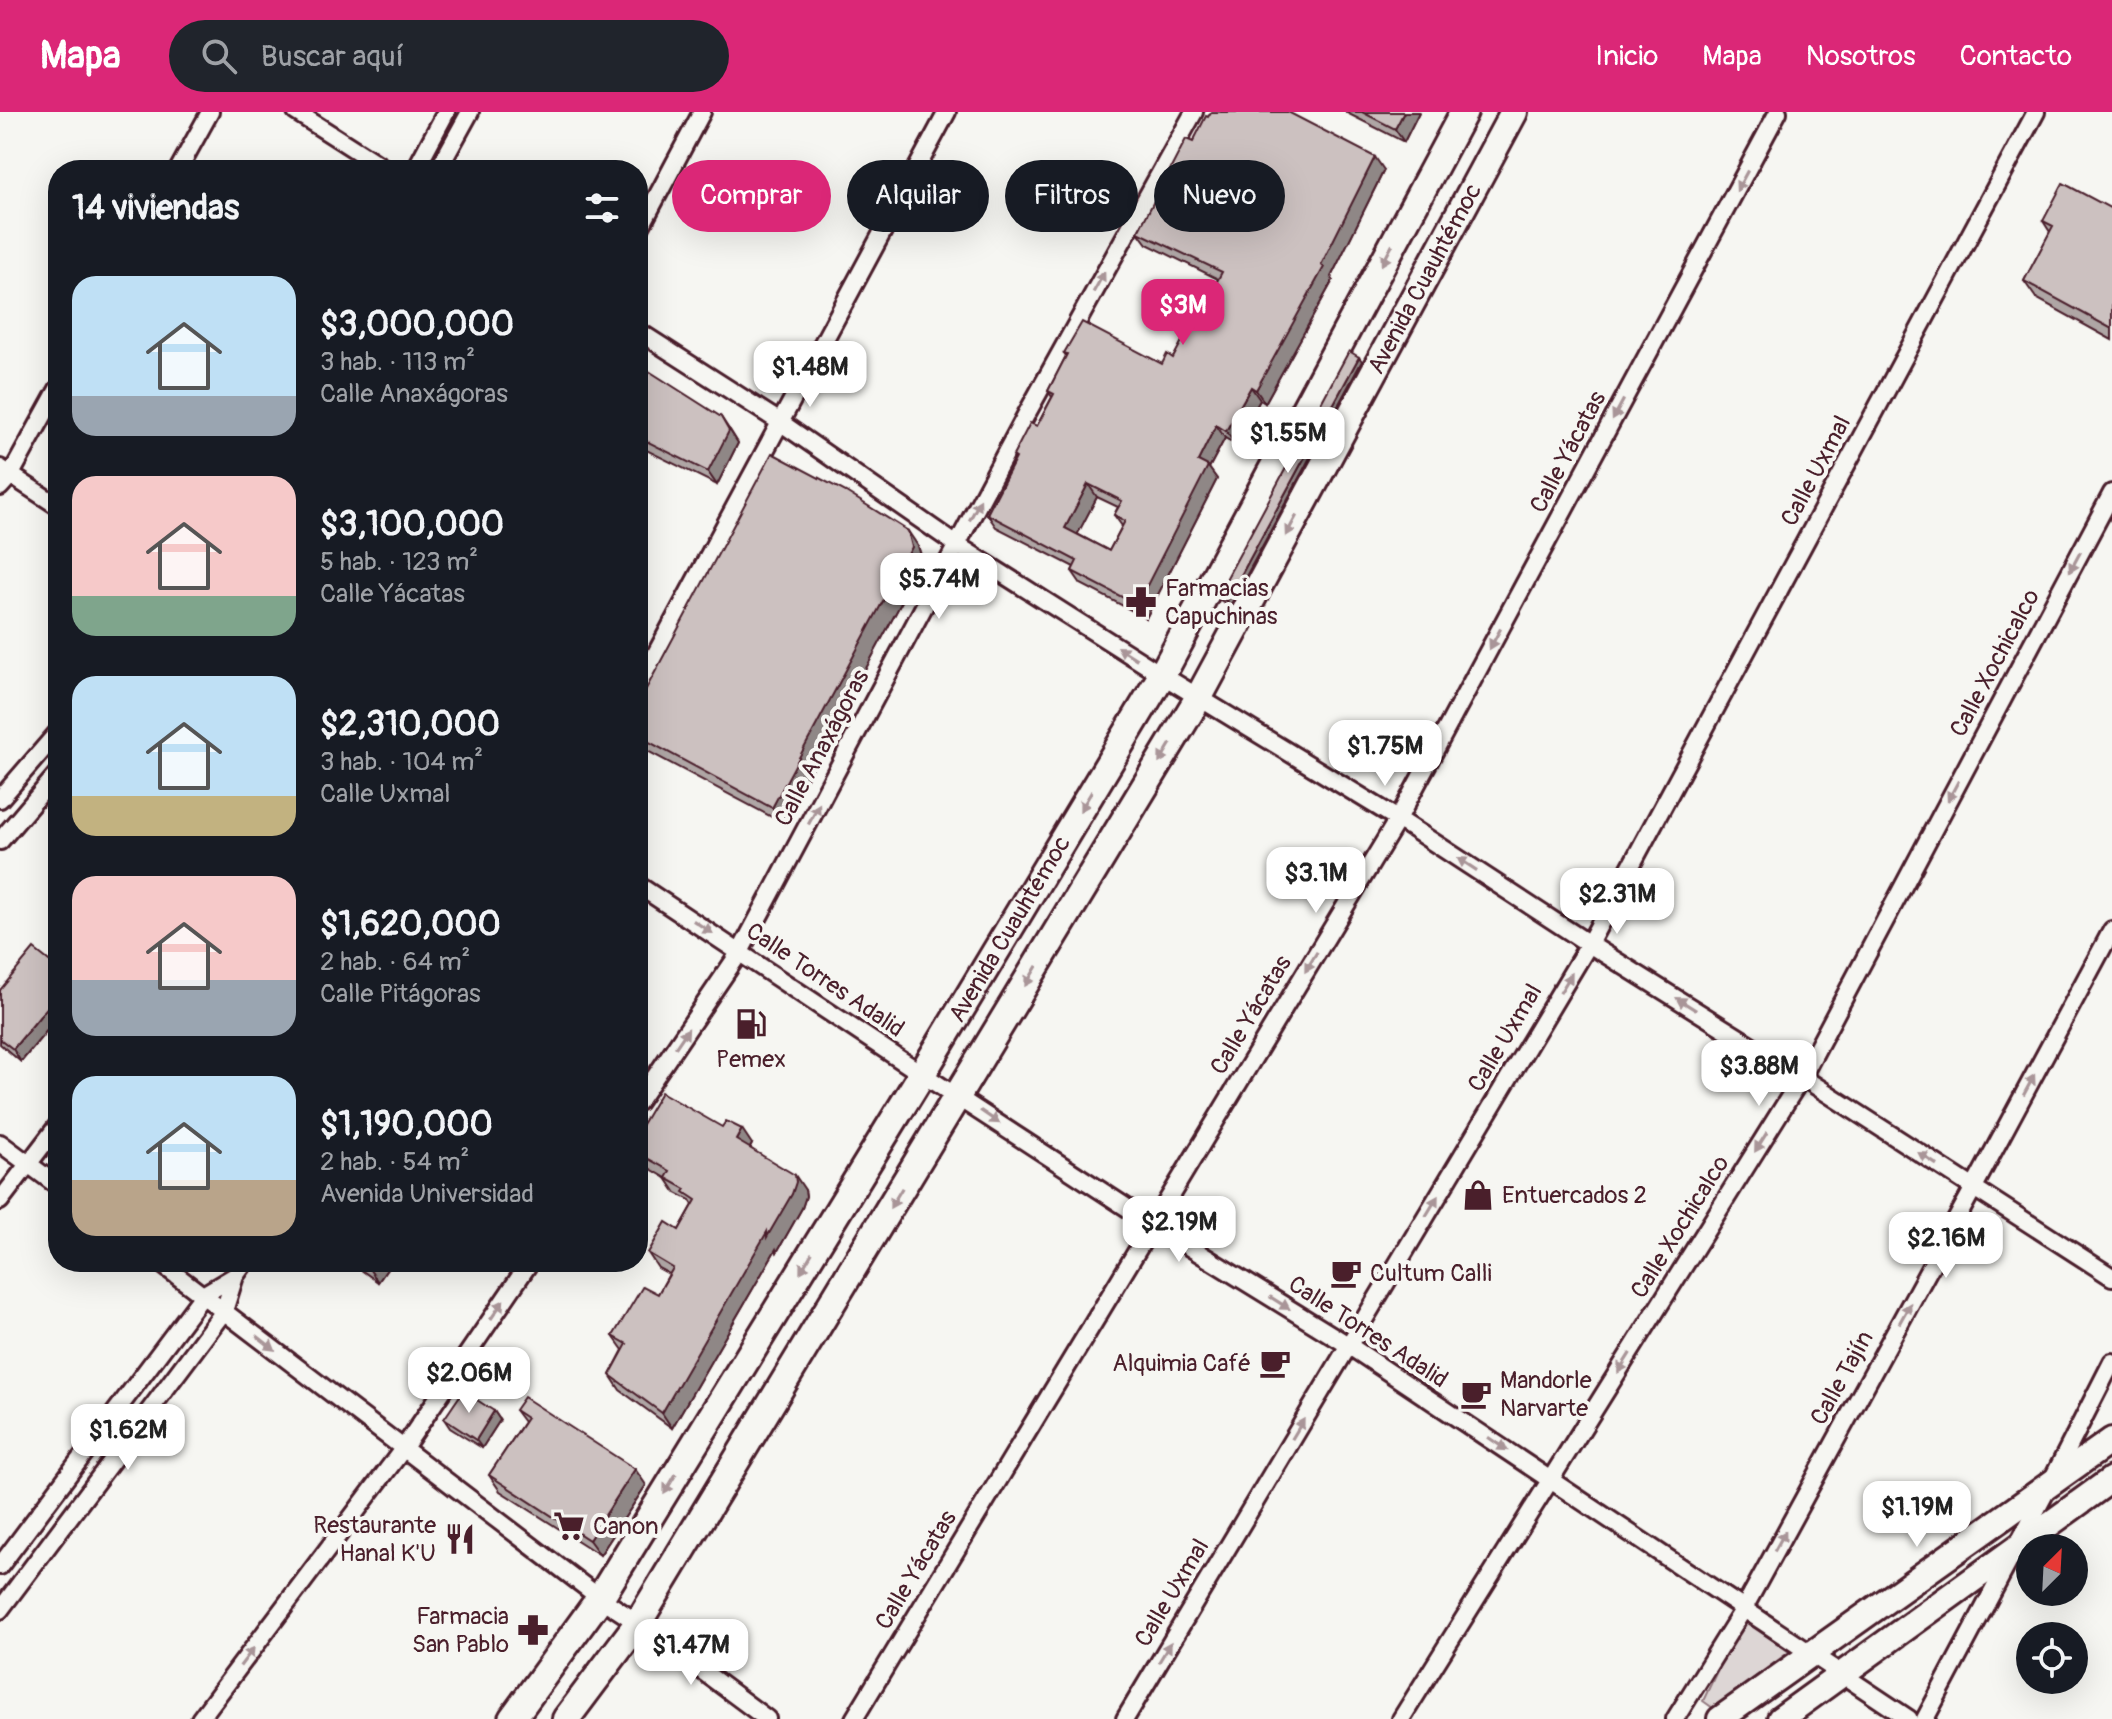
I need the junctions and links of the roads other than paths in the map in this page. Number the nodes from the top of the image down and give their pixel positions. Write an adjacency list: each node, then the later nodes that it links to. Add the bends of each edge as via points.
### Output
1 (210, 112): 12 (street)
2 (296, 112): 13 (street)
3 (446, 112): 14 (street)
4 (470, 112): 15 (street)
5 (702, 112): 16 (street)
6 (947, 112): 19 (street)
7 (1194, 112): 23 (street, Calle Anaxágoras, one-way to 7)
8 (1464, 112): 25 (main road, Avenida Cuauhtémoc, one-way to 25)
9 (1514, 112): 26 (main road, Avenida Cuauhtémoc, one-way to 26)
10 (1778, 112): 31 (street, Calle Yácatas, one-way to 31)
11 (2036, 112): 35 (street, Calle Uxmal)
12 (184, 160)
13 (371, 160)
14 (420, 160)
15 (444, 160)
16 (648, 213)
17 (648, 337): 19 (street)
18 (48, 405): 20 (street)
19 (780, 422): 23 (street); 24 (street)
20 (3, 477): 22 (street)
21 (2112, 493): 38 (street, Calle Xochicalco, one-way to 38)
22 (48, 501)
23 (957, 545): 25 (street, one-way to 23); 36 (street, Calle Anaxágoras, one-way to 23)
24 (648, 668)
25 (1162, 675): 26 (street); 37 (main road, Avenida Cuauhtémoc, one-way to 37)
26 (1199, 697): 31 (street); 40 (main road, Avenida Cuauhtémoc, one-way to 40)
27 (48, 744): 29 (street)
28 (48, 785): 30 (street)
29 (2, 798): 30 (street)
30 (24, 813): 32 (street)
31 (1398, 819): 35 (street, one-way to 31); 47 (street, Calle Yácatas, one-way to 47)
32 (0, 841)
33 (648, 892): 36 (street, Calle Torres Adalid, one-way to 36)
34 (2112, 930): 45 (street, Calle Tajín, one-way to 34)
35 (1589, 944): 38 (street, one-way to 35); 55 (street, Calle Uxmal, one-way to 35)
36 (740, 952): 37 (street, Calle Torres Adalid); 39 (street, Calle Anaxágoras, one-way to 36)
37 (922, 1074): 40 (street, Calle Torres Adalid); 64 (main road, Avenida Cuauhtémoc, one-way to 64)
38 (1802, 1077): 45 (street, one-way to 38); 59 (street, Calle Xochicalco, one-way to 59)
39 (648, 1087)
40 (958, 1096): 47 (street, Calle Torres Adalid, one-way to 47); 67 (main road, Avenida Cuauhtémoc, one-way to 67)
41 (48, 1138): 43 (street)
42 (0, 1143): 43 (street)
43 (28, 1164): 44 (street); 46 (street)
44 (48, 1179)
45 (1973, 1189): 52 (street); 66 (street, Calle Tajín, one-way to 45)
46 (0, 1201)
47 (1152, 1224): 55 (street, Calle Torres Adalid, one-way to 55); 74 (street, Calle Yácatas)
48 (172, 1272): 53 (street)
49 (236, 1272): 53 (street)
50 (239, 1272): 54 (street)
51 (523, 1272): 58 (street, one-way to 51)
52 (2112, 1277)
53 (203, 1295): 54 (street); 63 (street)
54 (224, 1311): 58 (street, one-way to 58); 65 (street)
55 (1348, 1345): 59 (street, Calle Torres Adalid, one-way to 59); 75 (street, Calle Uxmal, one-way to 55)
56 (2112, 1362): 61 (street)
57 (2112, 1440): 61 (main road)
58 (403, 1449): 64 (street); 70 (street, one-way to 58)
59 (1551, 1479): 66 (street, Calle Torres Adalid); 76 (street, Calle Xochicalco)
60 (2112, 1479): 62 (main road)
61 (2050, 1484): 62 (street); 68 (main road)
62 (2013, 1549): 69 (main road); 81 (street)
63 (0, 1566)
64 (600, 1598): 67 (street); 71 (main road, Avenida Cuauhtémoc)
65 (0, 1610)
66 (1743, 1610): 68 (street, Calle Torres Adalid); 77 (street, Calle Tajín)
67 (638, 1623): 72 (main road, Avenida Cuauhtémoc); 73 (street)
68 (1813, 1654): 69 (street, Calle Torres Adalid); 78 (main road)
69 (1842, 1674): 79 (main road); 80 (street, Calle Torres Adalid)
70 (200, 1719)
71 (512, 1719)
72 (566, 1719)
73 (767, 1719)
74 (854, 1719)
75 (1125, 1719)
76 (1401, 1719)
77 (1675, 1719)
78 (1720, 1719)
79 (1780, 1719)
80 (1909, 1719)
81 (1925, 1719)

